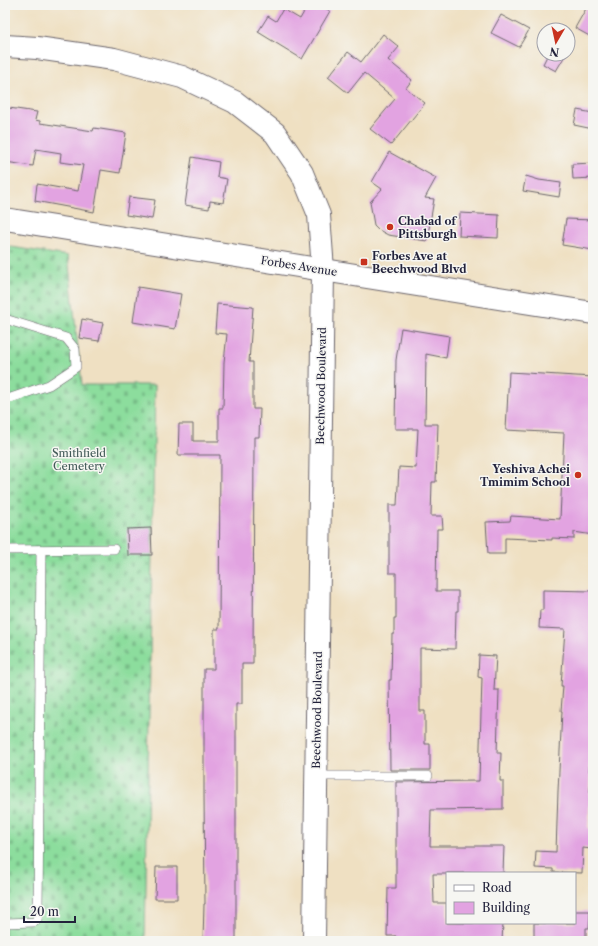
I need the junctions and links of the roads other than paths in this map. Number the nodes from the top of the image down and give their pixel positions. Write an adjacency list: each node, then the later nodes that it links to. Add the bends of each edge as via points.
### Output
1 (5, 46): 3 (main road, Beechwood Boulevard, via 114,59 182,77 235,102 275,133 302,173 320,215)
2 (5, 219): 3 (main road, Forbes Avenue)
3 (323, 270): 4 (main road, Forbes Avenue); 10 (main road, Beechwood Boulevard)
4 (593, 313)
5 (5, 319): 6 (lane, via 66,338 76,349 76,367 49,385)
6 (5, 400)
7 (114, 549): 9 (lane)
8 (5, 550): 9 (lane)
9 (41, 550): 12 (lane, via 38,914 34,922)
10 (316, 776): 11 (lane); 13 (main road, Beechwood Boulevard)
11 (428, 776)
12 (5, 923)
13 (314, 941)

